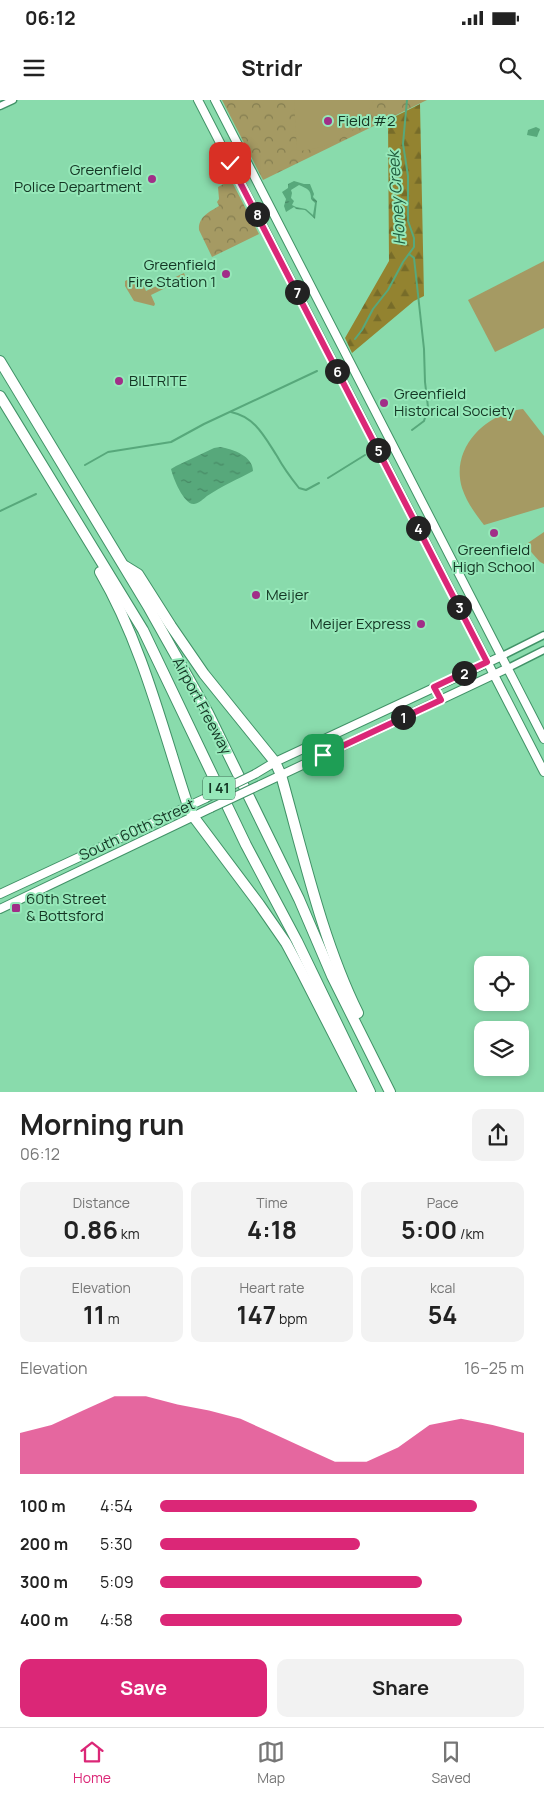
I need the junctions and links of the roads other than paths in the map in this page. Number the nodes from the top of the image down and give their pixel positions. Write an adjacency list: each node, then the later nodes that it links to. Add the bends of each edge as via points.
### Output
1 (13, 100): 4 (street)
2 (198, 100): 12 (main road)
3 (215, 100): 11 (main road)
4 (0, 106)
5 (0, 361): 8 (highway, Airport Freeway / I 41)
6 (0, 396): 7 (highway, Airport Freeway / I 41)
7 (57, 490): 21 (highway, via 59,506 125,620); 26 (highway, Airport Freeway / I 41, via 143,630)
8 (123, 565): 18 (highway, via 138,574 204,674); 27 (highway, Airport Freeway / I 41, via 208,713)
9 (544, 635): 11 (street, South 60th Street)
10 (544, 650): 13 (street, South 60th Street)
11 (502, 656): 12 (main road, South 60th Street); 13 (main road)
12 (487, 662): 14 (main road); 15 (main road, South 60th Street)
13 (508, 668): 14 (main road, South 60th Street); 17 (main road)
14 (494, 675): 16 (main road, South 60th Street); 19 (main road)
15 (434, 687): 16 (main road); 18 (main road, South 60th Street)
16 (441, 700): 20 (main road, South 60th Street)
17 (544, 739)
18 (275, 762): 20 (highway); 21 (main road, South 60th Street, bridge)
19 (544, 772)
20 (282, 775): 22 (main road, South 60th Street, bridge); 27 (highway, via 332,949 389,1075)
21 (188, 806): 22 (highway); 23 (main road, South 60th Street)
22 (193, 816): 24 (main road, South 60th Street); 25 (highway, via 286,943)
23 (0, 894)
24 (0, 909)
25 (363, 1092)
26 (370, 1092)
27 (390, 1092)

